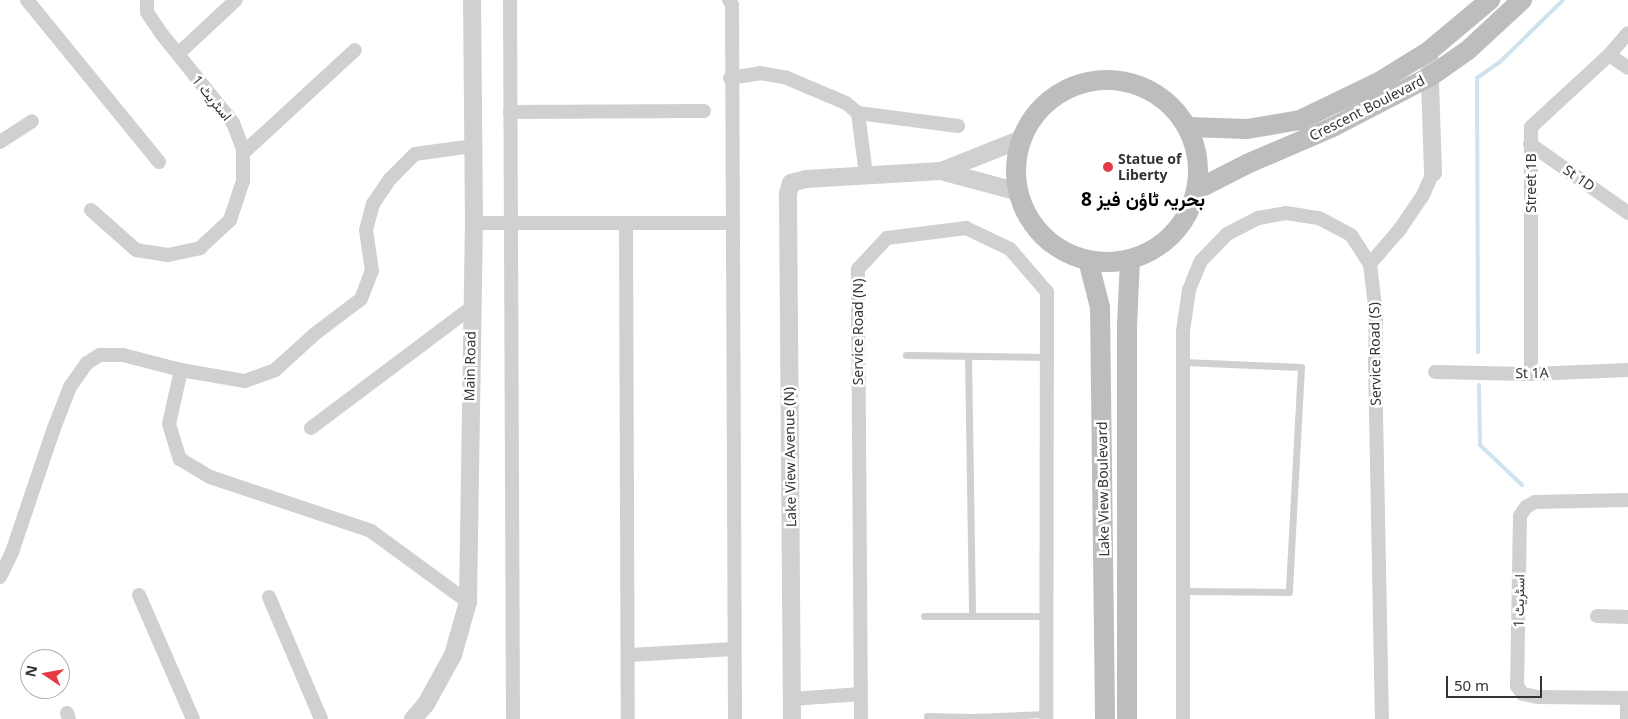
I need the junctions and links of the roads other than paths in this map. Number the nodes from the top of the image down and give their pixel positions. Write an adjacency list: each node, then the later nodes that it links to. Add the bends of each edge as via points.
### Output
1 (27, 0): 28 (street)
2 (147, 0): 12 (street, اسٹریٹ 1, via 147,12)
3 (236, 0): 12 (street)
4 (472, 0): 26 (street, Main Road)
5 (510, 0): 18 (street)
6 (729, 0): 16 (street, via 732,5)
7 (1490, 0): 11 (main road, Crescent Boulevard)
8 (1522, 0): 15 (main road, Crescent Boulevard, via 1468,50)
9 (1628, 33): 13 (street, Street 1B)
10 (355, 50): 27 (street)
11 (1430, 52): 15 (street); 22 (main road, Crescent Boulevard, via 1379,82 1300,120 1247,129)
12 (178, 54): 27 (street, اسٹریٹ 1, via 233,123)
13 (1609, 55): 14 (street); 25 (street, Street 1B, via 1530,127)
14 (1628, 68)
15 (1430, 76): 30 (street); 32 (main road, Crescent Boulevard)
16 (730, 78): 19 (street, via 760,73 787,78 846,102); 37 (street)
17 (704, 110): 18 (street)
18 (510, 112): 38 (street)
19 (858, 114): 21 (street); 31 (street)
20 (32, 121): 24 (street)
21 (958, 126)
22 (1186, 127): 23 (main road, via 1175,110 1159,96 1121,81 1100,80 1080,84 1045,105); 32 (main road, via 1197,157)
23 (1022, 140): 29 (street); 33 (main road, via 1018,157)
24 (0, 142)
25 (1530, 144): 35 (street, St 1D); 51 (street, Street 1B)
26 (473, 146): 36 (street, Main Road); 48 (street, via 415,154 390,179 373,204 366,230 372,271 361,299 275,370 245,381)
27 (243, 153): 34 (street, اسٹریٹ 1, via 243,181 230,220 200,248 168,254 136,250)
28 (159, 162)
29 (941, 171): 31 (street); 33 (street)
30 (1433, 173): 42 (street, via 1423,195 1400,229)
31 (866, 175): 68 (street, Lake View Avenue (N), via 806,179 791,184 788,194)
32 (1196, 190): 40 (main road, via 1191,206 1173,234 1146,254)
33 (1019, 192): 41 (main road, via 1032,223 1043,236 1064,251)
34 (91, 210)
35 (1628, 213)
36 (474, 223): 38 (street); 43 (street, Main Road)
37 (733, 223): 39 (street); 64 (street)
38 (512, 224): 39 (street); 75 (street)
39 (626, 224): 65 (street)
40 (1130, 259): 41 (main road); 81 (main road, Lake View Boulevard)
41 (1088, 260): 80 (main road, Lake View Boulevard, via 1100,307)
42 (1370, 264): 47 (street, Service Road (S), via 1351,235 1319,218 1286,213 1258,218 1227,234 1201,262 1189,290 1183,331); 83 (street, Service Road (S), via 1376,314)
43 (471, 308): 52 (street); 58 (street, Main Road)
44 (906, 355): 45 (lane)
45 (968, 356): 46 (lane); 60 (lane)
46 (1047, 357): 61 (street, Service Road (N)); 66 (street, Service Road (N), via 1047,292 1010,249 966,228 887,238 858,269)
47 (1183, 362): 55 (street, Service Road (S)); 55 (lane, via 1301,367 1289,592)
48 (181, 370): 54 (street, via 123,355 100,355 87,363 70,387 12,552); 58 (street, via 169,424 180,459 210,477 371,531)
49 (1628, 370): 51 (street, St 1A)
50 (1435, 372): 51 (street, St 1A)
51 (1531, 374)
52 (311, 428)
53 (1628, 500): 67 (street, اسٹریٹ 1, via 1536,502 1526,507 1520,516 1518,686 1523,694 1538,697)
54 (0, 577)
55 (1183, 591): 82 (street, Service Road (S))
56 (139, 595): 72 (street)
57 (269, 597): 73 (street)
58 (468, 602): 74 (street, Main Road, via 453,655 426,704)
59 (924, 616): 60 (lane)
60 (972, 616): 61 (lane)
61 (1046, 616): 70 (street, Service Road (N))
62 (1597, 616): 63 (street)
63 (1628, 616)
64 (734, 649): 65 (street); 77 (street)
65 (629, 655): 76 (street)
66 (861, 694): 68 (street); 79 (street, Service Road (N))
67 (1628, 698): 84 (street)
68 (792, 699): 78 (street, Lake View Avenue (N))
69 (927, 716): 71 (lane)
70 (1046, 716): 71 (lane)
71 (973, 718)
72 (193, 719)
73 (321, 719)
74 (413, 719)
75 (513, 719)
76 (628, 719)
77 (735, 719)
78 (792, 719)
79 (861, 719)
80 (1105, 719)
81 (1126, 719)
82 (1183, 719)
83 (1382, 719)
84 (1627, 719)

